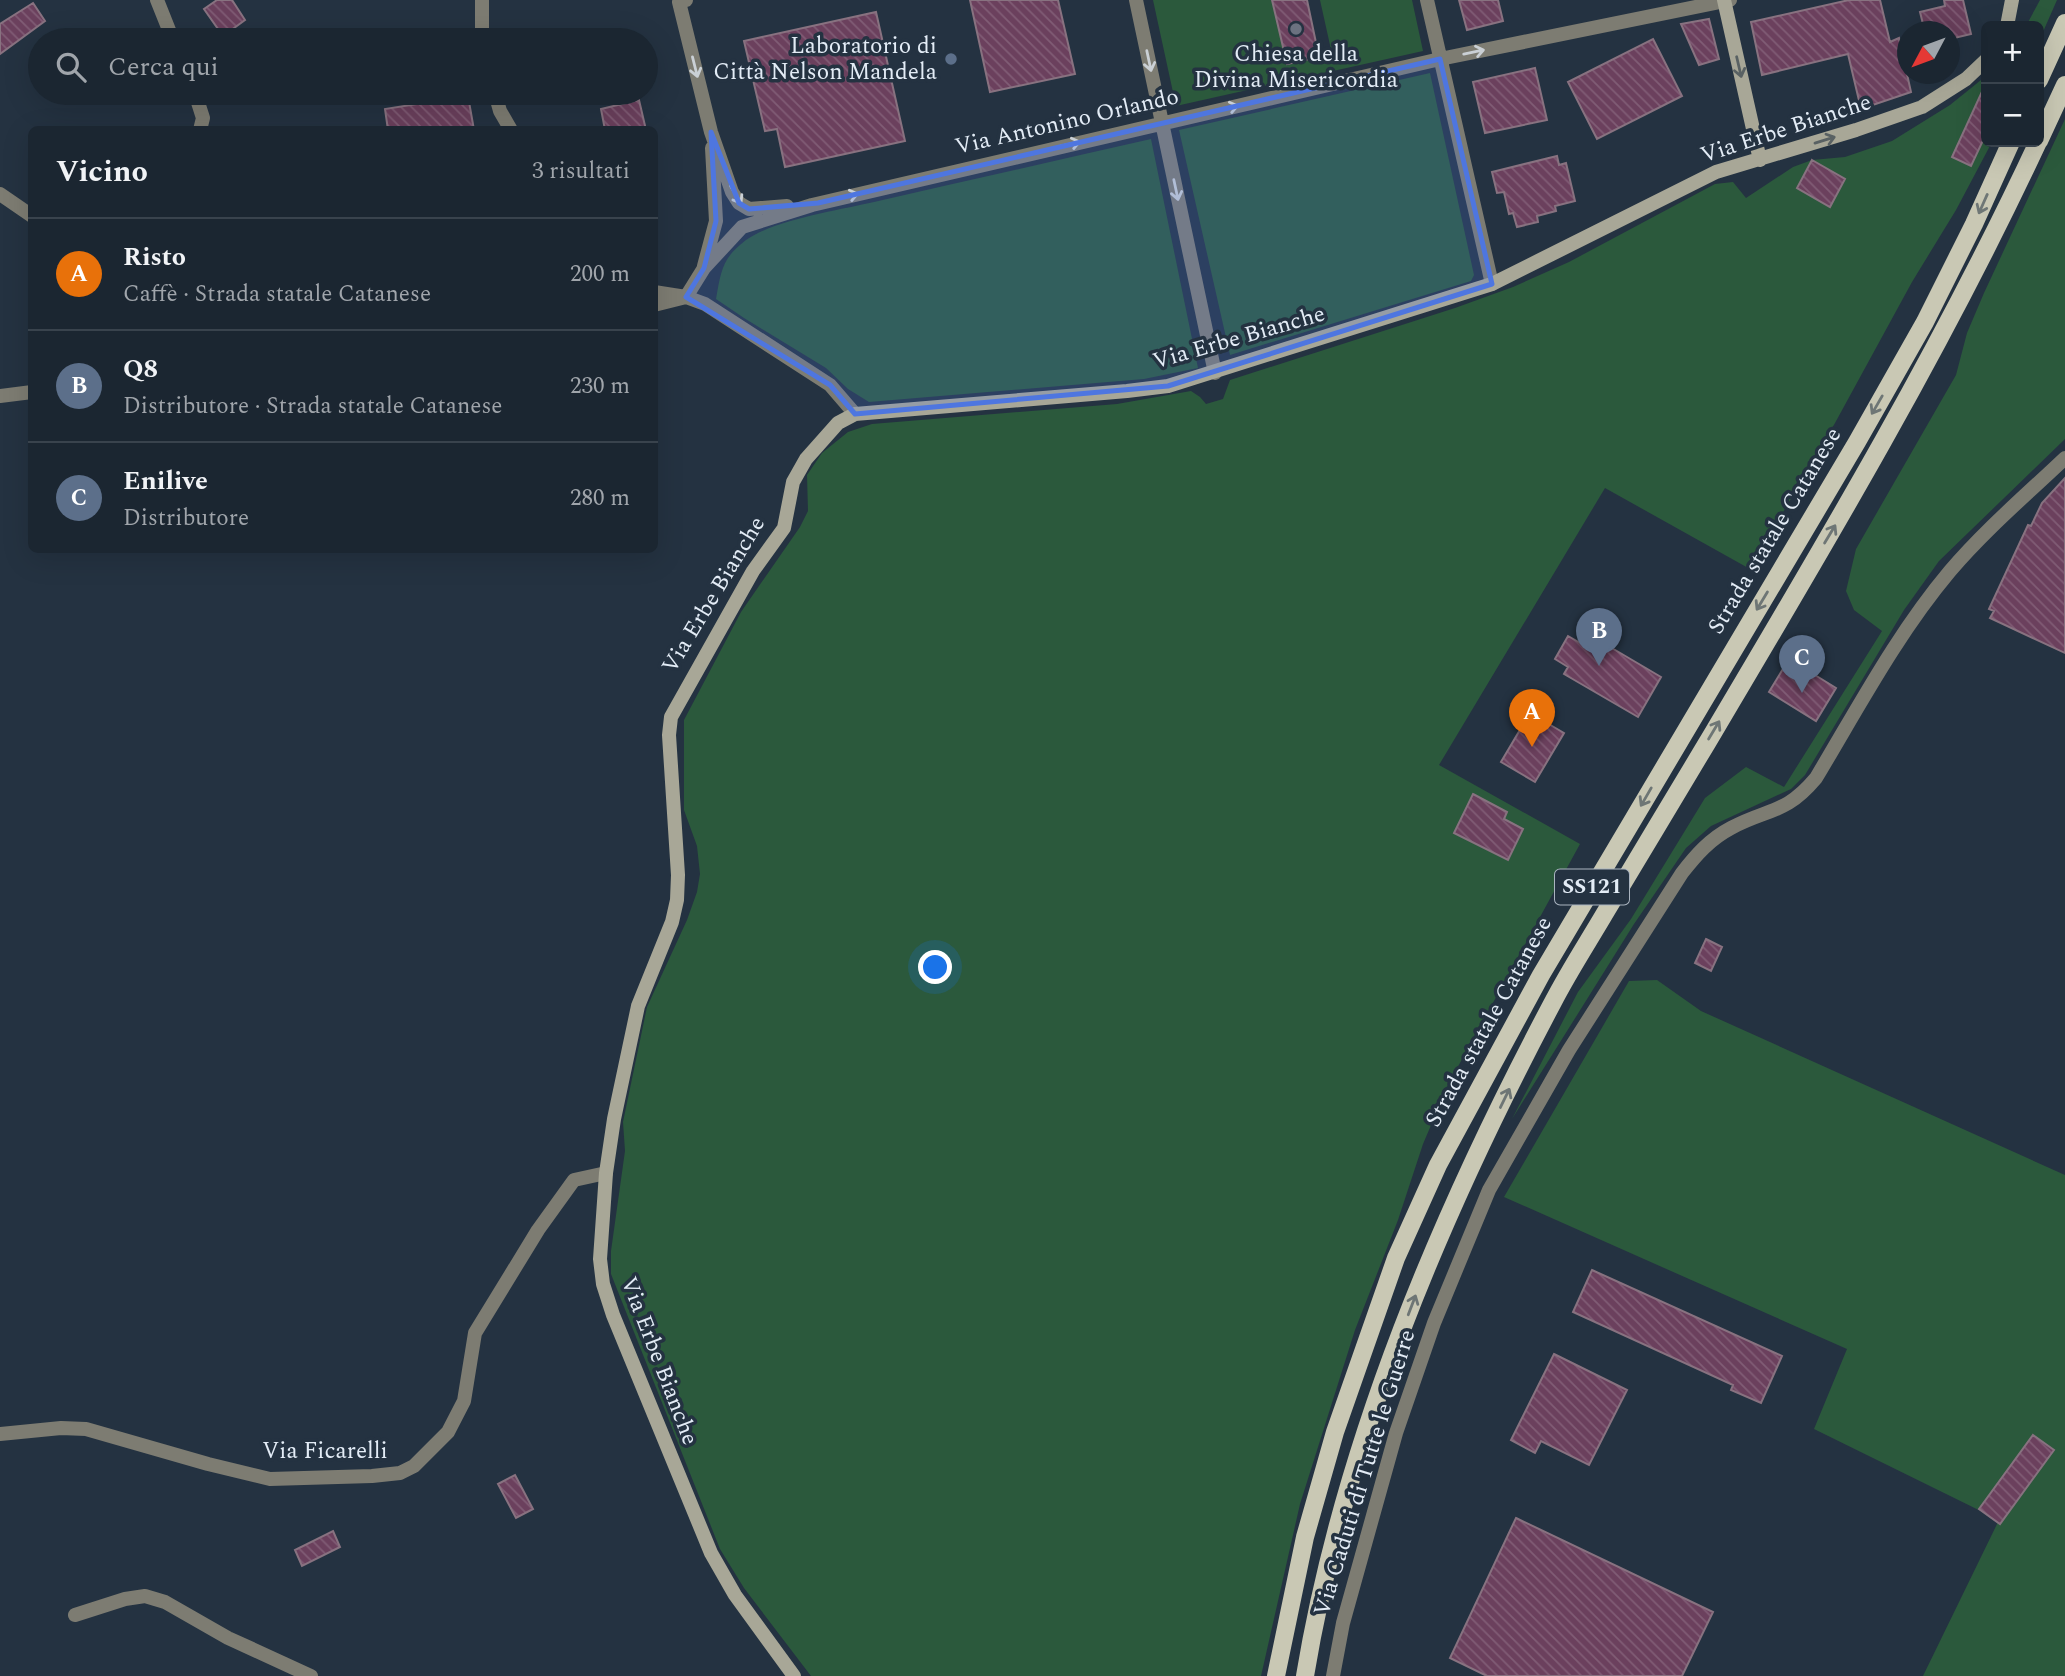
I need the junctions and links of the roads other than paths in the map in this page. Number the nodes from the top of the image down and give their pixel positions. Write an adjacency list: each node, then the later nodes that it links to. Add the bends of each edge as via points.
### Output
1 (157, 0): 10 (street)
2 (482, 0): 11 (street)
3 (1136, 0): 18 (street, one-way to 18)
4 (1427, 0): 12 (street)
5 (1726, 0): 12 (street, Via Antonino Orlando, one-way to 5); 25 (street, one-way to 25)
6 (682, 1): 22 (street, one-way to 22)
7 (2015, 1): 8 (street)
8 (2009, 21)
9 (2065, 23): 14 (main road)
10 (168, 28)
11 (482, 28)
12 (1440, 59): 18 (street, Via Antonino Orlando, one-way to 12); 30 (street)
13 (1981, 65): 25 (street, Via Erbe Bianche, one-way to 13, via 1922,107)
14 (2044, 69)
15 (2065, 85): 21 (main road, Strada statale Catanese / SS121)
16 (199, 105): 19 (street)
17 (498, 105): 20 (street)
18 (1161, 123): 27 (street, Via Antonino Orlando, one-way to 18); 34 (street, one-way to 34)
19 (201, 126)
20 (509, 126)
21 (2044, 130)
22 (711, 132): 27 (street, one-way to 27, via 739,204 749,209); 29 (street, via 716,222)
23 (2009, 147): 44 (main road, Strada statale Catanese / SS121, one-way to 44, via 1925,322 1541,975 1438,1165 1396,1258 1335,1432 1305,1537)
24 (2036, 147): 45 (main road, Strada statale Catanese / SS121, one-way to 24, via 1360,1448 1415,1297 1463,1185 1553,1000 1879,452 1993,239)
25 (1760, 160): 30 (street, Via Erbe Bianche, via 1716,172)
26 (0, 194): 28 (street)
27 (818, 203): 29 (street, Via Antonino Orlando, via 742,227)
28 (28, 213)
29 (704, 268): 32 (street, Via Antonino Orlando)
30 (1492, 284): 34 (street, Via Erbe Bianche)
31 (658, 293): 32 (street)
32 (686, 297): 33 (street); 37 (street, via 705,304 830,385)
33 (658, 305)
34 (1215, 373): 37 (street, Via Erbe Bianche, via 1127,391)
35 (28, 392): 36 (street)
36 (0, 396)
37 (855, 414): 39 (street, Via Erbe Bianche, via 838,423 806,459 793,482 784,528 753,571 671,717 677,900 638,1006)
38 (2065, 458): 46 (street, Via Caduti di Tutte le Guerre, via 1981,538 1918,612 1804,793 1788,805 1732,827 1696,855 1569,1050 1489,1190 1434,1323 1392,1446)
39 (606, 1173): 40 (street, Via Ficarelli, via 574,1180 538,1230 475,1333 464,1401 449,1432 414,1466 400,1473 271,1479 86,1429); 43 (street, Via Erbe Bianche, via 600,1259 613,1315 711,1553 735,1595)
40 (0, 1434)
41 (75, 1615): 42 (street, via 145,1596)
42 (311, 1676)
43 (794, 1676)
44 (1276, 1676)
45 (1305, 1676)
46 (1333, 1676)

